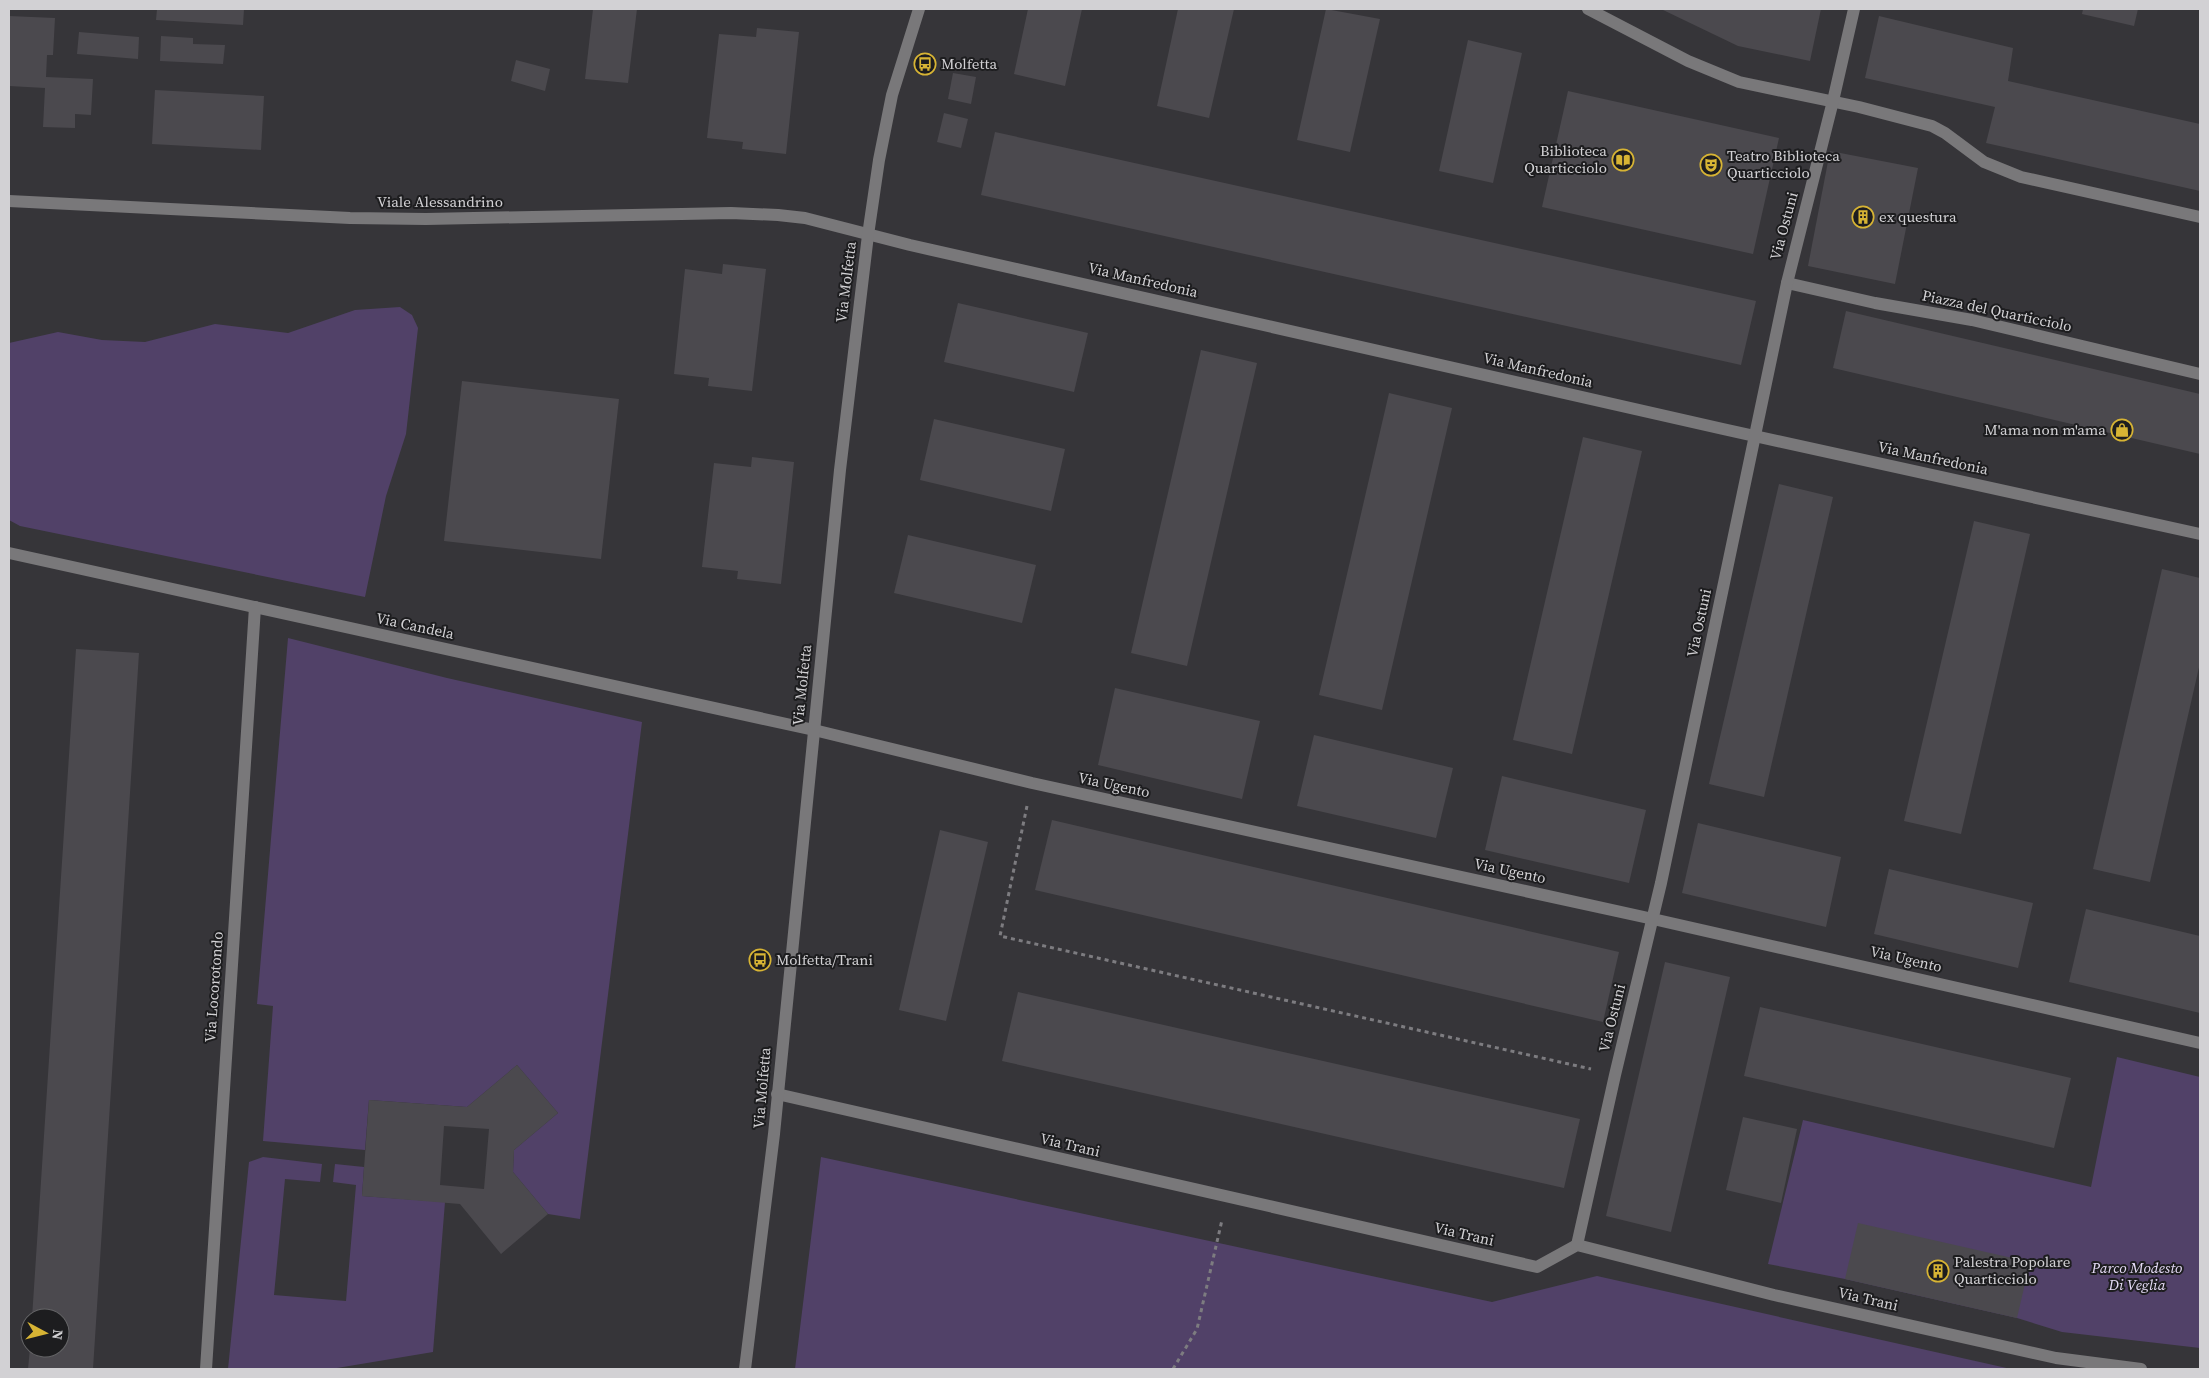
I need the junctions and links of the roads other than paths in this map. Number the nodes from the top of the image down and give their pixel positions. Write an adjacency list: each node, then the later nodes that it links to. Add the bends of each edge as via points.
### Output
1 (919, 9): 7 (street, Via Molfetta, via 892,95)
2 (1588, 9): 4 (street, via 1714,73 1769,89)
3 (1854, 9): 4 (street, Via Ostuni)
4 (1833, 101): 6 (street, via 1932,126 1984,162 2005,172); 8 (street, Via Ostuni)
5 (9, 201): 7 (street, Viale Alessandrino, via 350,218 759,214 805,218)
6 (2200, 217)
7 (868, 235): 10 (street, Via Manfredonia); 14 (street, Via Molfetta)
8 (1786, 282): 9 (street, Piazza del Quarticciolo, via 1875,303 1972,320); 10 (street, Via Ostuni)
9 (2200, 374)
10 (1755, 436): 11 (street, Via Manfredonia); 15 (street, Via Ostuni)
11 (2200, 534)
12 (9, 553): 13 (street, Via Candela)
13 (255, 607): 14 (street, Via Candela); 19 (street, Via Locorotondo)
14 (814, 730): 15 (street, Via Ugento, via 1032,783); 17 (street, Via Molfetta)
15 (1652, 919): 16 (street, Via Ugento); 18 (street, Via Ostuni)
16 (2200, 1043)
17 (777, 1094): 18 (street, Via Trani, via 1537,1267); 20 (street, Via Molfetta)
18 (1578, 1244): 21 (street, Via Trani, via 1774,1295 2056,1358)
19 (206, 1369)
20 (745, 1369)
21 (2141, 1369)

